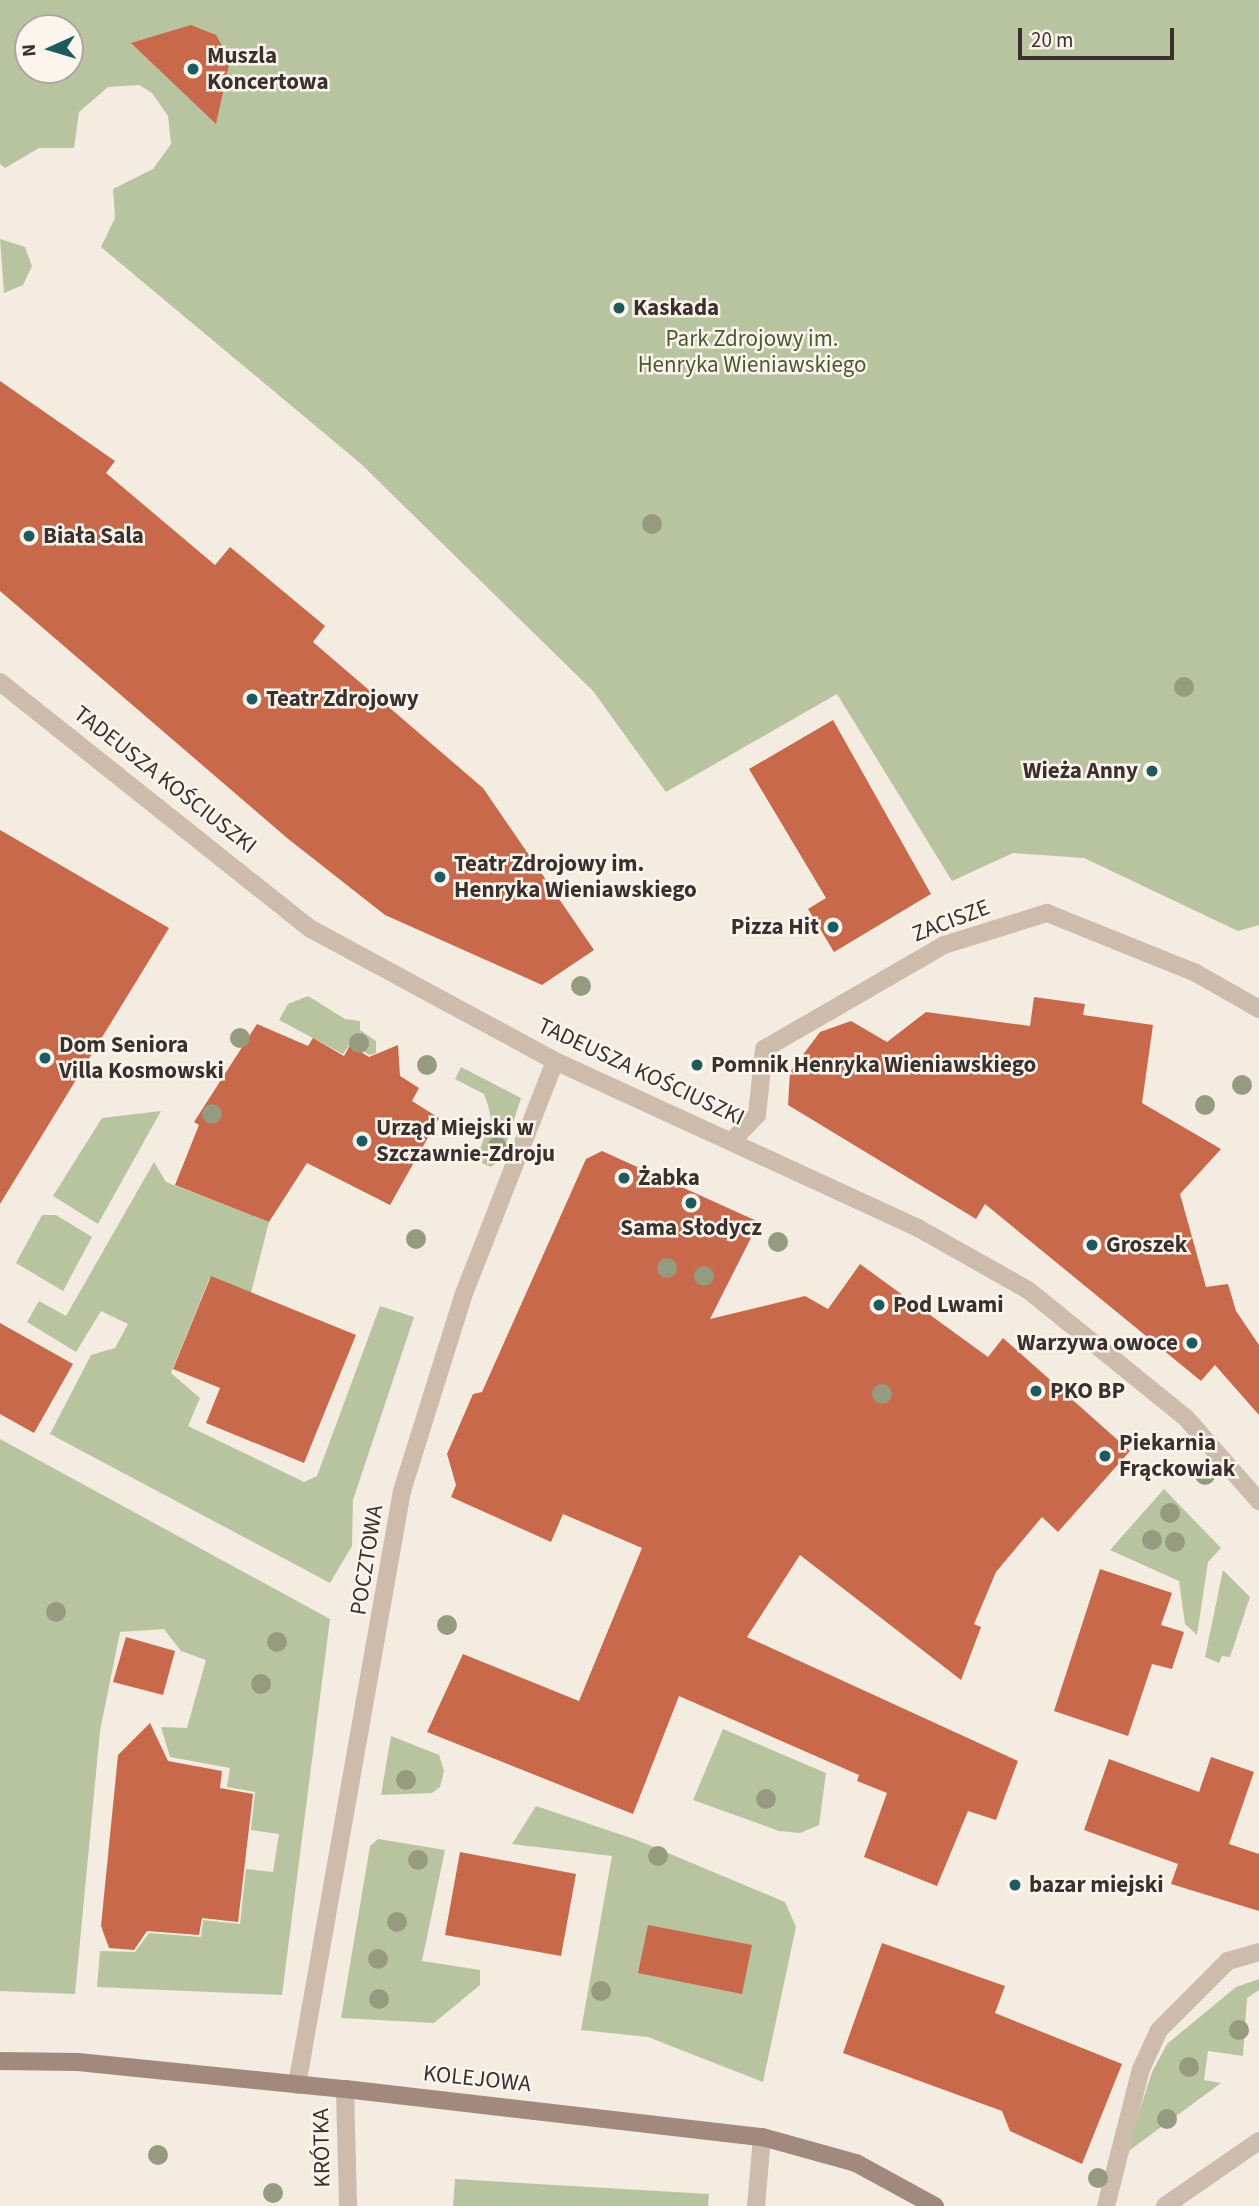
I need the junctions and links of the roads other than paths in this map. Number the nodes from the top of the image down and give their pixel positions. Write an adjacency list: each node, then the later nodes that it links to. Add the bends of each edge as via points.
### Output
1 (0, 682): 3 (street, TADEUSZA KOŚCIUSZKI, via 311,929)
2 (1259, 1009): 4 (street, ZACISZE, via 1196,973 1047,913 944,945 764,1049 757,1115)
3 (555, 1061): 4 (street, TADEUSZA KOŚCIUSZKI); 8 (street, POCZTOWA, via 463,1296 402,1491)
4 (732, 1141): 5 (street, TADEUSZA KOŚCIUSZKI, via 918,1228 1028,1290 1186,1418)
5 (1259, 1501)
6 (1259, 1952): 15 (street, via 1228,1961 1158,2030 1140,2069)
7 (0, 2061): 8 (street, KOLEJOWA, via 78,2063)
8 (297, 2085): 9 (street, KOLEJOWA)
9 (345, 2089): 10 (street, KOLEJOWA); 12 (street, KRÓTKA)
10 (762, 2137): 13 (street); 14 (street, KOLEJOWA, via 856,2163)
11 (1259, 2141): 16 (street)
12 (348, 2206)
13 (756, 2206)
14 (935, 2206)
15 (1106, 2206)
16 (1165, 2206)

